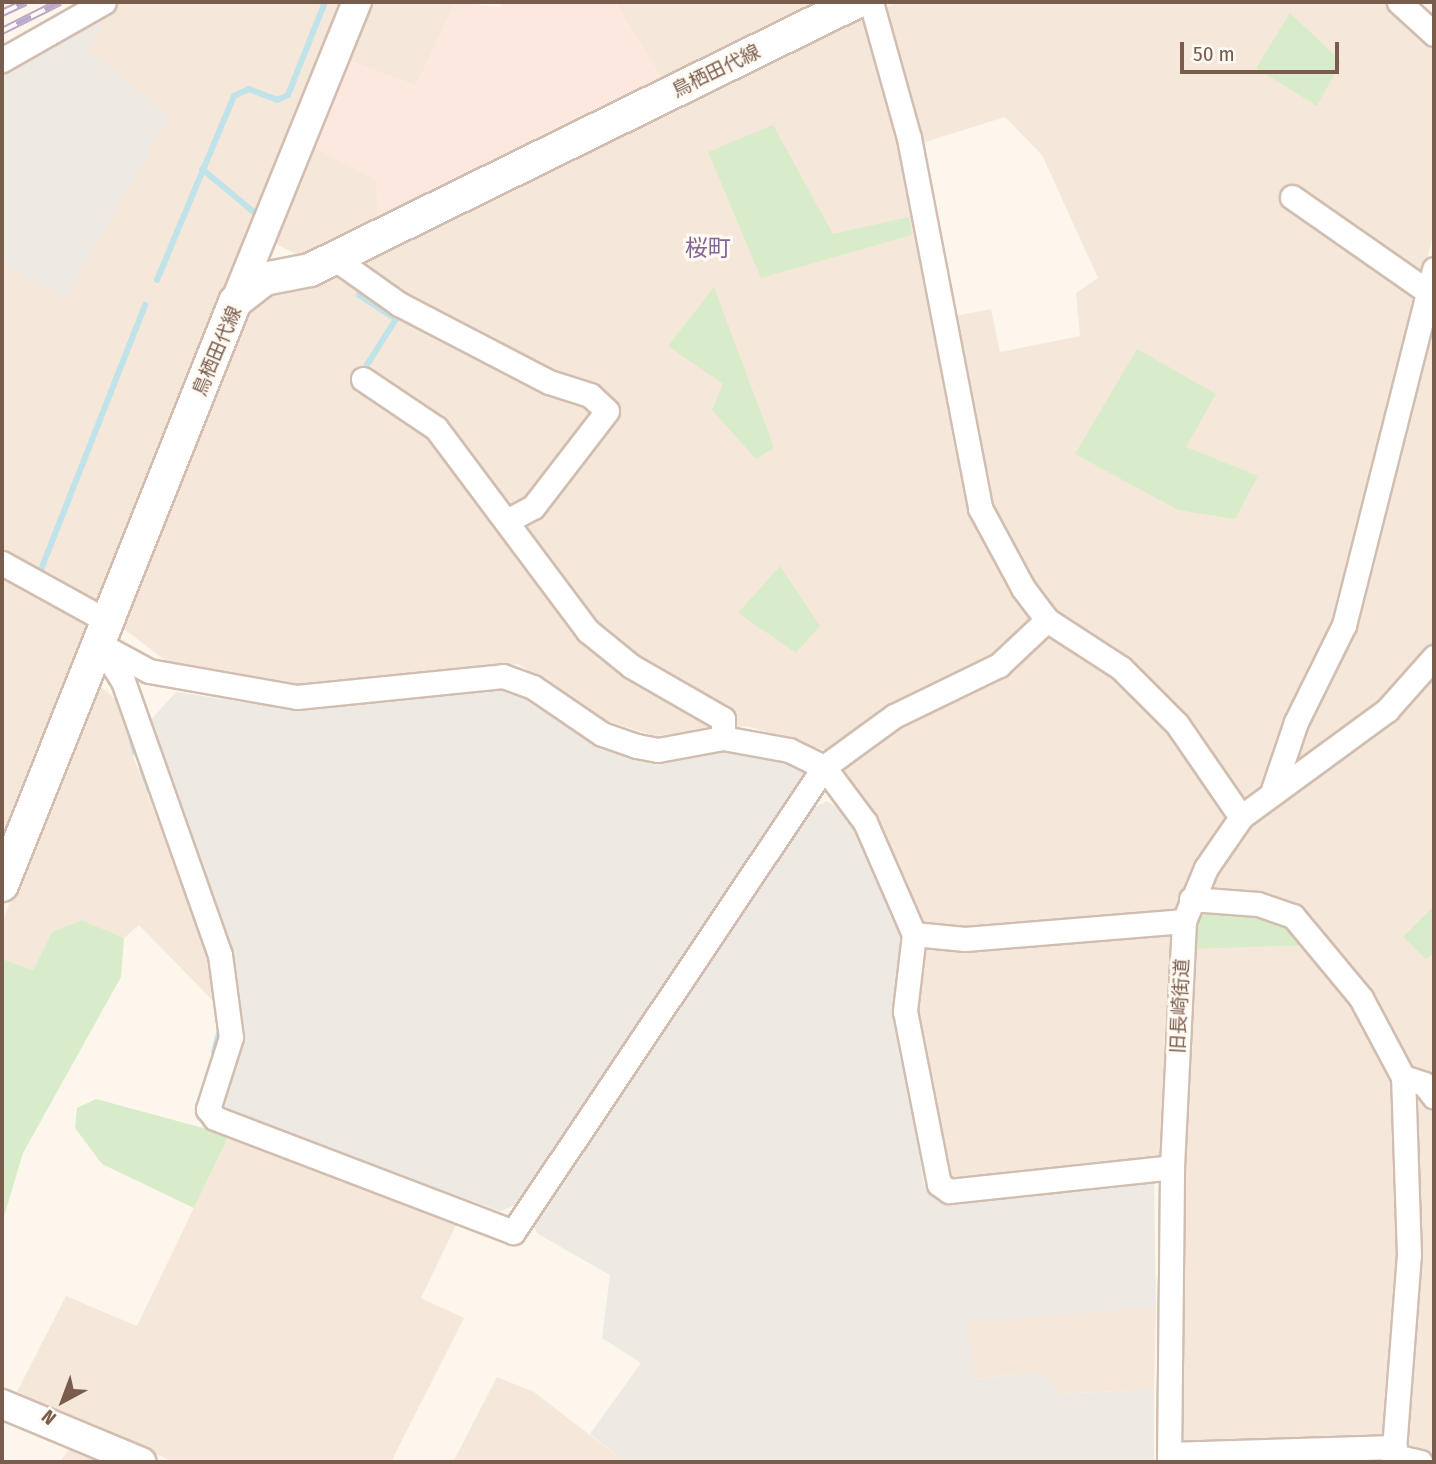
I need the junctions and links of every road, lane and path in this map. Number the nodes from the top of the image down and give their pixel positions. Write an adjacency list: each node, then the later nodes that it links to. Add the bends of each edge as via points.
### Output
1 (104, 2): 7 (street)
2 (357, 2): 12 (street)
3 (856, 2): 9 (main road, 鳥栖田代線)
4 (871, 2): 17 (street, via 909,138 980,508 1023,588)
5 (1399, 2): 6 (street)
6 (1434, 34)
7 (2, 60)
8 (1292, 197): 11 (street)
9 (334, 258): 12 (main road, 鳥栖田代線, via 264,279); 15 (street, via 399,304 549,383 590,395 607,411 533,507)
10 (1434, 269): 11 (street)
11 (1428, 292): 13 (street)
12 (235, 302): 18 (main road, 鳥栖田代線)
13 (1429, 331): 22 (street, via 1375,489 1344,625 1296,722)
14 (363, 379): 15 (street, via 436,428)
15 (509, 520): 20 (street, via 588,631 631,666 723,719)
16 (2, 563): 18 (street)
17 (1048, 620): 21 (street, via 999,666 894,716); 23 (street, via 1121,668 1177,724)
18 (104, 633): 20 (street, via 149,671 232,691 297,698 503,676 533,687 602,734 637,747 658,750); 21 (street, via 220,955 231,1037 208,1110 215,1118 513,1232); 24 (main road, 鳥栖田代線)
19 (1434, 657): 22 (street, 旧長崎街道, via 1387,710)
20 (723, 738): 21 (street, via 789,750)
21 (824, 767): 27 (street, via 865,822)
22 (1273, 790): 23 (street, 旧長崎街道)
23 (1241, 817): 25 (street, 旧長崎街道)
24 (2, 885)
25 (1191, 899): 26 (street, 旧長崎街道); 28 (street, via 1258,904 1293,916 1361,998)
26 (1184, 921): 27 (street, via 965,939); 30 (street, 旧長崎街道)
27 (915, 934): 30 (street, via 905,1012 939,1184 949,1191)
28 (1404, 1077): 29 (street, via 1424,1084); 32 (street, via 1409,1255)
29 (1434, 1097)
30 (1172, 1167): 33 (street, 旧長崎街道)
31 (2, 1404): 34 (street)
32 (1394, 1455): 33 (street); 35 (street)
33 (1169, 1458)
34 (141, 1462)
35 (1420, 1462)

